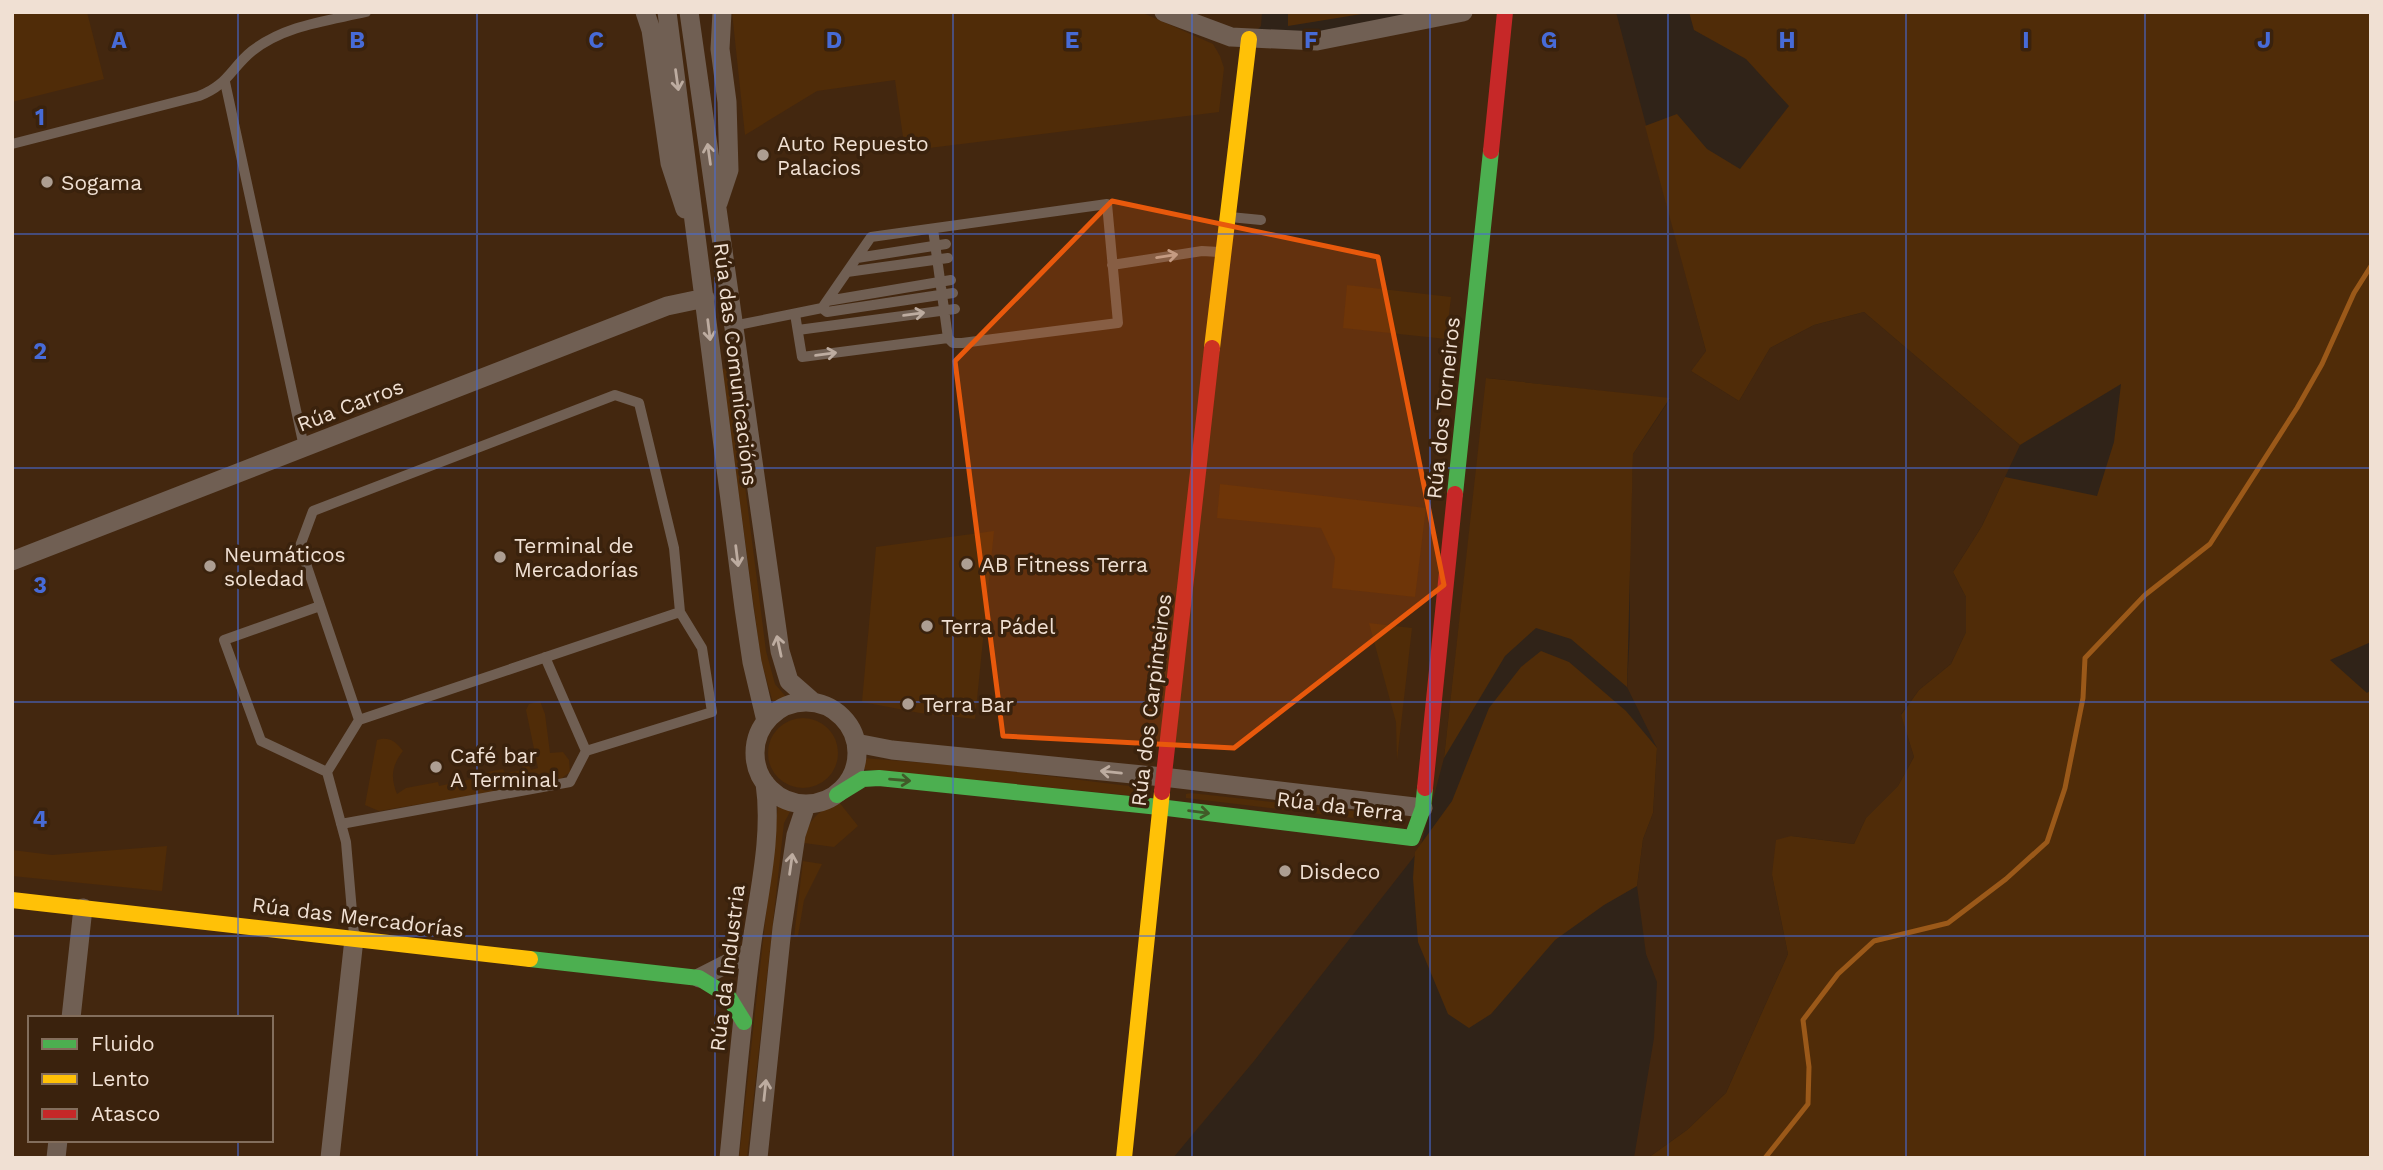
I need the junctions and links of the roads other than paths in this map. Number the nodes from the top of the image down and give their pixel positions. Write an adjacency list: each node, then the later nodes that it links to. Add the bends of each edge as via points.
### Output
1 (366, 12): 10 (lane, via 285,31 252,51)
2 (645, 12): 16 (street, via 670,163)
3 (667, 12): 16 (street, Rúa das Comunicacións, one-way to 16)
4 (689, 12): 12 (street, Rúa das Comunicacións, one-way to 4)
5 (722, 12): 12 (street, via 720,49 729,170)
6 (1164, 12): 9 (street, via 1231,37)
7 (1463, 12): 9 (street, via 1317,41)
8 (1504, 12): 49 (street, Rúa dos Torneiros)
9 (1249, 39): 13 (street, Rúa dos Carpinteiros)
10 (225, 82): 11 (lane, via 199,96); 33 (lane)
11 (12, 144)
12 (717, 207): 30 (street, Rúa das Comunicacións)
13 (1226, 217): 14 (lane); 19 (street, Rúa dos Carpinteiros)
14 (1261, 220)
15 (933, 229): 18 (lane); 20 (lane, via 871,237); 22 (lane, via 1107,204)
16 (697, 234): 26 (street, Rúa das Comunicacións)
17 (946, 244): 18 (lane)
18 (935, 246): 20 (lane); 21 (lane)
19 (1223, 252): 22 (lane, one-way to 19); 44 (street, Rúa dos Carpinteiros)
20 (857, 258): 23 (lane)
21 (943, 259): 23 (lane); 24 (lane)
22 (1112, 265): 32 (lane, via 1118,323 962,343)
23 (847, 272): 27 (lane)
24 (946, 281): 25 (lane); 27 (lane)
25 (947, 294): 27 (lane, via 827,312); 28 (lane)
26 (705, 298): 33 (street, Rúa Carros, via 667,306); 40 (street, Rúa das Comunicacións, one-way to 40, via 744,608)
27 (825, 304): 29 (lane)
28 (950, 310): 31 (lane, one-way to 28); 32 (lane)
29 (795, 314): 30 (lane); 31 (lane)
30 (733, 326): 38 (street, Rúa das Comunicacións, one-way to 30, via 789,681 780,651)
31 (797, 330): 32 (lane, one-way to 32, via 802,357)
32 (948, 338)
33 (304, 447): 34 (street, Rúa Carros)
34 (12, 561)
35 (320, 606): 36 (lane, via 300,547 313,510 615,395 639,403 674,548); 39 (lane); 43 (lane, via 224,640 261,741)
36 (680, 612): 37 (lane); 42 (lane, via 702,648 712,712)
37 (545, 657): 39 (lane); 42 (lane)
38 (813, 702): 40 (street, via 788,706); 41 (street, Rúa das Comunicacións, via 833,709 848,723)
39 (359, 720): 43 (lane)
40 (766, 721): 45 (street, via 755,752)
41 (856, 743): 44 (street, Rúa da Terra, one-way to 41); 46 (street, via 854,772)
42 (586, 751): 50 (lane, via 570,782)
43 (327, 772): 50 (lane)
44 (1163, 777): 48 (street, Rúa dos Carpinteiros); 49 (street, Rúa da Terra)
45 (765, 783): 47 (street, via 783,798); 54 (street, Rúa da Industria, via 765,849)
46 (836, 794): 47 (street); 48 (street, Rúa da Terra, one-way to 48, via 863,779 880,778)
47 (806, 805): 60 (street, one-way to 47, via 782,928 796,835)
48 (1159, 807): 49 (street, Rúa da Terra, one-way to 49, via 1412,838); 61 (street, Rúa dos Carpinteiros)
49 (1423, 808)
50 (341, 824): 53 (lane)
51 (12, 900): 52 (street, Rúa das Mercadorías)
52 (83, 908): 53 (street, Rúa das Mercadorías); 56 (street)
53 (354, 939): 55 (street, Rúa das Mercadorías); 58 (street)
54 (750, 952): 55 (street); 57 (street, Rúa da Industria)
55 (699, 978): 57 (street, Rúa das Mercadorías, via 728,996)
56 (71, 1016)
57 (744, 1022): 59 (street, Rúa da Industria)
58 (330, 1158)
59 (729, 1158)
60 (758, 1158)
61 (1124, 1158)

